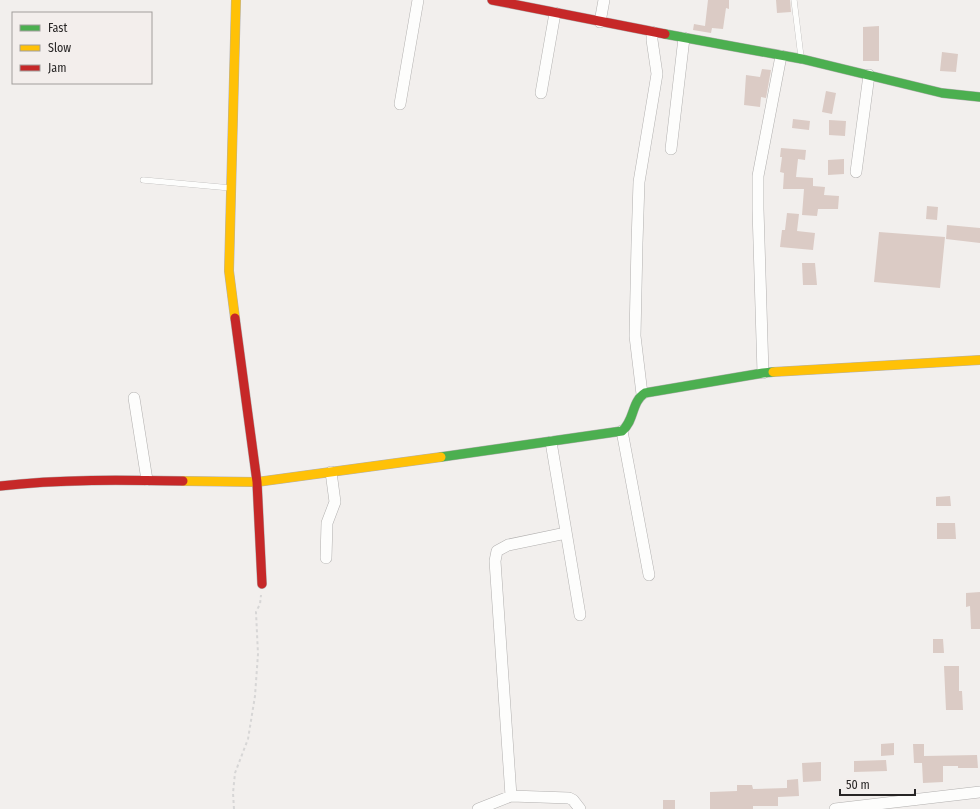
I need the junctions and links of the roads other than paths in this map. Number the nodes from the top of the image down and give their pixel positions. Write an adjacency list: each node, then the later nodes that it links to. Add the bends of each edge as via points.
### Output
1 (236, 0): 19 (street)
2 (418, 0): 15 (street)
3 (604, 0): 7 (street)
4 (794, 0): 11 (lane)
5 (496, 1): 6 (street)
6 (554, 13): 7 (street); 13 (street)
7 (600, 22): 8 (street)
8 (652, 32): 9 (street); 22 (street, via 657,74 639,182 635,336)
9 (684, 38): 10 (street); 16 (street)
10 (780, 56): 11 (street); 21 (street, via 758,176)
11 (802, 59): 12 (street)
12 (869, 76): 14 (street, via 942,93); 17 (street)
13 (541, 93)
14 (980, 97)
15 (400, 104)
16 (671, 149)
17 (856, 172)
18 (143, 180): 19 (lane)
19 (232, 188): 28 (street, via 229,271)
20 (980, 360): 21 (street)
21 (764, 373): 22 (street)
22 (642, 394): 24 (street, via 636,401 629,426)
23 (134, 398): 27 (street)
24 (622, 431): 25 (street); 32 (street)
25 (551, 442): 26 (street); 30 (street)
26 (331, 472): 28 (street); 31 (street, via 335,502 327,523)
27 (147, 480): 28 (street); 29 (street)
28 (257, 482): 33 (street)
29 (0, 486)
30 (566, 532): 34 (street); 36 (street, via 508,545 497,552 495,560)
31 (326, 558)
32 (649, 575)
33 (262, 584)
34 (580, 615)
35 (980, 792): 37 (street)
36 (511, 796): 38 (street); 39 (street, via 568,798)
37 (864, 807): 40 (street)
38 (478, 809)
39 (580, 809)
40 (835, 809)

